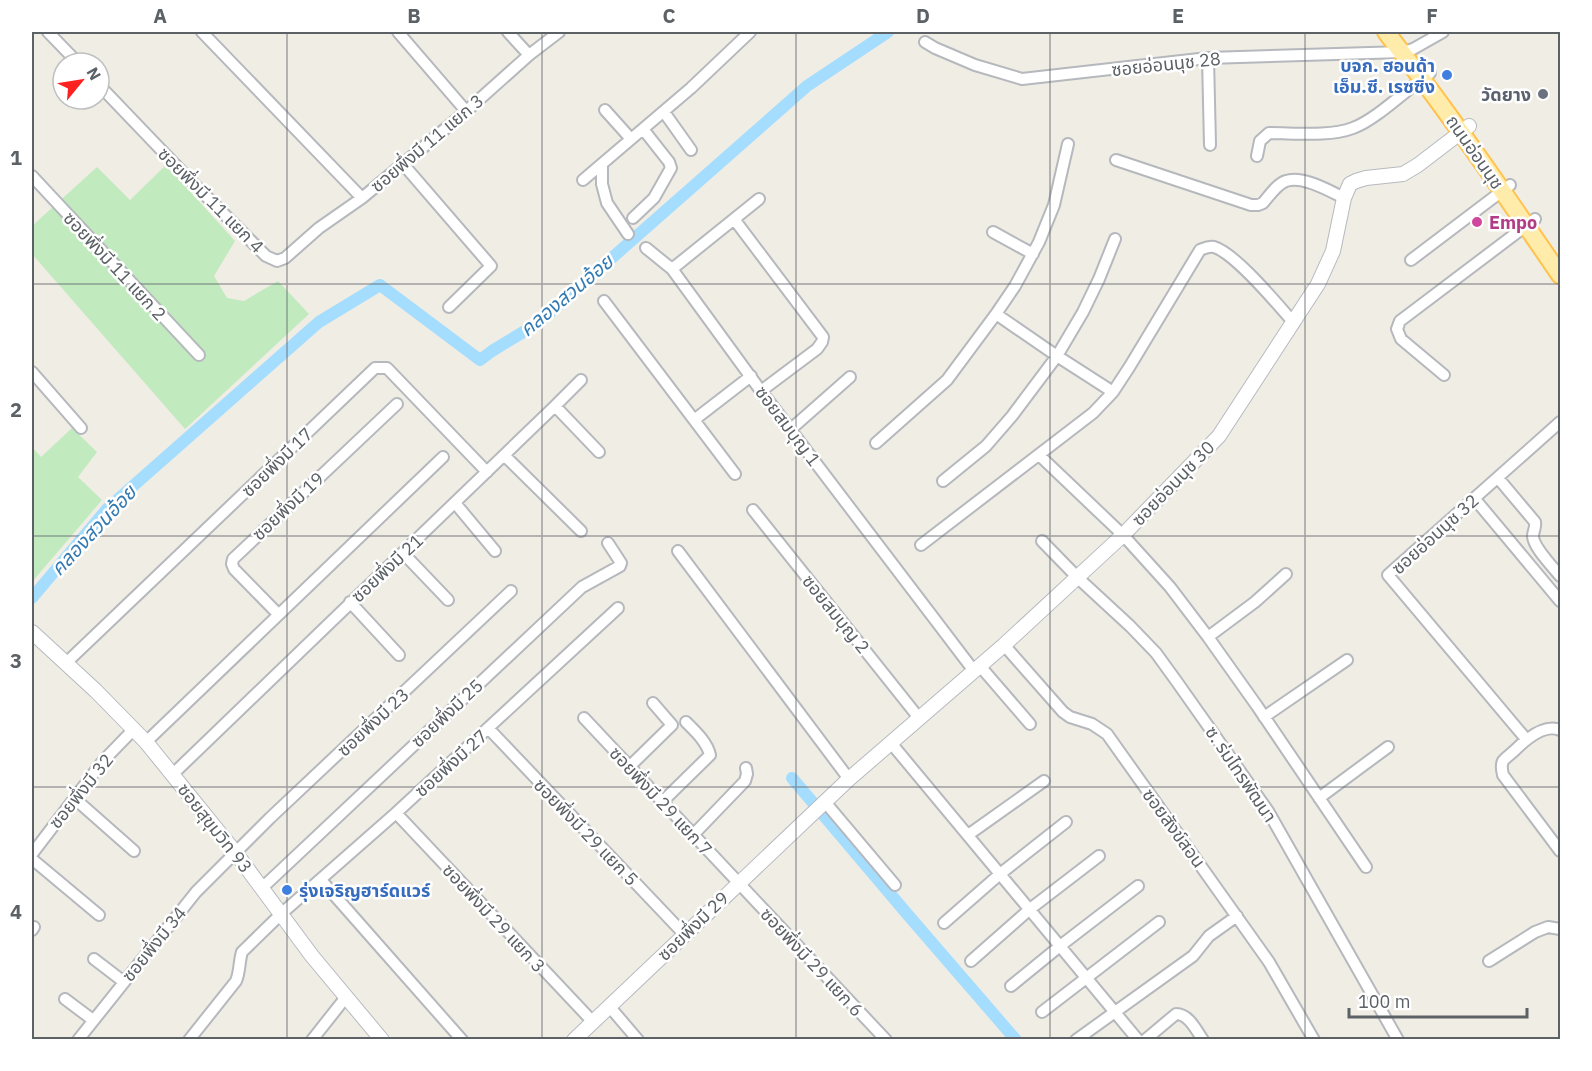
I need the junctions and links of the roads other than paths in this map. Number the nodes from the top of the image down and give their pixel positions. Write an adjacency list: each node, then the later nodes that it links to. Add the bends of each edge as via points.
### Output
1 (48, 32): 11 (street)
2 (202, 32): 33 (street, ซอยพึ่งมี 11 แยก 3)
3 (398, 32): 18 (street)
4 (508, 32): 13 (street)
5 (559, 32): 13 (street, ซอยพึ่งมี 11 แยก 3)
6 (750, 32): 19 (street)
7 (1386, 32): 12 (main road, ถนนอ่อนนุช)
8 (1399, 32): 12 (main road, ถนนอ่อนนุช)
9 (1443, 32): 12 (street)
10 (925, 42): 14 (street, ซอยอ่อนนุช 28, via 975,65 1022,79)
11 (66, 51)
12 (1408, 51): 14 (street, ซอยอ่อนนุช 28); 15 (main road, ถนนอ่อนนุช)
13 (529, 55): 18 (street, ซอยพึ่งมี 11 แยก 3)
14 (1208, 58): 24 (street)
15 (1426, 75): 21 (main road, ถนนอ่อนนุช); 26 (street, via 1354,128 1329,133 1269,133 1260,141)
16 (111, 98): 33 (street, ซอยพึ่งมี 11 แยก 4, via 271,259 285,258 318,228)
17 (605, 110): 22 (street)
18 (466, 111): 28 (street, ซอยพึ่งมี 11 แยก 3)
19 (664, 112): 20 (street); 25 (street)
20 (643, 129): 22 (street); 36 (street, via 671,168 654,198)
21 (1465, 129): 32 (main road, ถนนอ่อนนุช); 34 (street, via 1403,174 1350,184)
22 (631, 139): 29 (street)
23 (1068, 144): 43 (street, via 1054,205)
24 (1210, 145)
25 (691, 150)
26 (1257, 156)
27 (1116, 160): 34 (street, via 1251,205 1263,203 1286,181 1298,180)
28 (404, 164): 33 (street, ซอยพึ่งมี 11 แยก 3); 49 (street, via 492,266)
29 (602, 164): 31 (street); 40 (street, via 607,203)
30 (32, 176): 52 (street, ซอยพึ่งมี 11 แยก 2)
31 (583, 180)
32 (1506, 189): 38 (main road, ถนนอ่อนนุช); 45 (street)
33 (362, 198)
34 (1344, 198): 51 (street, ซอยอ่อนนุช 30, via 1333,251)
35 (759, 199): 37 (street)
36 (633, 218)
37 (734, 219): 46 (street); 59 (street, via 823,337 817,349)
38 (1531, 222): 44 (main road, ถนนอ่อนนุช); 47 (main road, ถนนอ่อนนุช); 55 (street, via 1397,326 1401,339)
39 (993, 232): 43 (street)
40 (628, 234)
41 (1115, 239): 53 (street, via 1083,312)
42 (646, 248): 46 (street, ซอยสมบุญ 1)
43 (1033, 254): 50 (street)
44 (1560, 255)
45 (1411, 260)
46 (672, 269): 56 (street, ซอยสมบุญ 1)
47 (1560, 275)
48 (603, 301): 63 (street)
49 (448, 307)
50 (996, 314): 53 (street); 67 (street, via 947,380)
51 (1294, 323): 60 (street, via 1244,269 1220,250 1206,247 1200,250); 80 (street, ซอยอ่อนนุช 30, via 1219,436)
52 (199, 355)
53 (1057, 356): 60 (street); 75 (street, via 986,446)
54 (32, 372): 65 (street)
55 (1444, 375)
56 (751, 376): 59 (street, ซอยสมบุญ 1); 63 (street)
57 (850, 377): 66 (street)
58 (581, 380): 62 (street, ซอยพึ่งมี 21)
59 (761, 391): 66 (street, ซอยสมบุญ 1)
60 (1113, 392): 70 (street, via 1093,413)
61 (397, 404): 95 (street, ซอยพึ่งมี 19, via 233,559 234,569)
62 (555, 406): 68 (street); 69 (street, ซอยพึ่งมี 21)
63 (694, 420): 73 (street)
64 (1560, 422): 74 (street, ซอยอ่อนนุช 32)
65 (81, 428)
66 (791, 429): 102 (street, ซอยสมบุญ 1)
67 (876, 443)
68 (600, 452)
69 (504, 455): 72 (street, ซอยพึ่งมี 21); 79 (street)
70 (1039, 455): 80 (street); 83 (street)
71 (443, 457): 95 (street)
72 (487, 472): 77 (street, ซอยพึ่งมี 21); 101 (street, ซอยพึ่งมี 17, via 387,368 375,368)
73 (735, 474)
74 (1498, 478): 76 (street, ซอยอ่อนนุช 32); 88 (street, via 1535,522 1534,541)
75 (943, 481)
76 (1474, 498): 92 (street); 112 (street, ซอยอ่อนนุช 32, via 1388,574)
77 (455, 503): 84 (street); 86 (street, ซอยพึ่งมี 21)
78 (753, 510): 106 (street, ซอยสมบุญ 2)
79 (581, 531)
80 (1123, 535): 89 (street, ซอยอ่อนนุช 30); 97 (street)
81 (1041, 541): 89 (street, ซ. ร่มไทรพัฒนา)
82 (608, 543): 141 (street, ซอยพึ่งมี 25, via 620,566 582,587)
83 (921, 545)
84 (495, 551)
85 (678, 551): 119 (street)
86 (403, 553): 91 (street); 93 (street, ซอยพึ่งมี 21)
87 (1286, 574): 97 (street)
88 (1560, 576)
89 (1077, 578): 98 (street, ซอยอ่อนนุช 30); 177 (street, ซ. ร่มไทรพัฒนา, via 1156,653 1268,811)
90 (511, 591): 131 (street, ซอยพึ่งมี 23)
91 (448, 600)
92 (1560, 601)
93 (350, 602): 99 (street); 118 (street, ซอยพึ่งมี 21)
94 (618, 609): 110 (street, ซอยพึ่งมี 27)
95 (278, 614): 113 (street)
96 (32, 632): 101 (street, ซอยสุขุมวิท 93)
97 (1208, 637): 104 (street)
98 (1004, 645): 102 (street, ซอยอ่อนนุช 30); 145 (street, ซอยสังข์สอน, via 1063,712 1107,734)
99 (399, 655)
100 (1347, 660): 104 (street)
101 (66, 663): 109 (street, ซอยสุขุมวิท 93)
102 (977, 668): 106 (street, ซอยอ่อนนุช 30); 108 (street, ซอยสมบุญ 1)
103 (653, 703): 116 (street, via 672,725)
104 (1264, 717): 122 (street)
105 (584, 718): 116 (street, ซอยพึ่งมี 29 แยก 7)
106 (919, 718): 114 (street, ซอยอ่อนนุช 30)
107 (686, 722): 123 (street, via 710,755)
108 (1030, 724)
109 (134, 729): 113 (street, ซอยสุขุมวิท 93); 121 (street, ซอยพึ่งมี 32)
110 (489, 729): 125 (street, ซอยพึ่งมี 27); 149 (street, ซอยพึ่งมี 29 แยก 5)
111 (1560, 730): 112 (street, via 1545,729)
112 (1526, 739): 130 (street, via 1503,761 1503,776)
113 (146, 742): 118 (street, ซอยสุขุมวิท 93)
114 (891, 743): 119 (street, ซอยอ่อนนุช 30); 128 (street)
115 (1388, 747): 122 (street)
116 (629, 767): 123 (street, ซอยพึ่งมี 29 แยก 7)
117 (746, 768): 127 (street, via 744,781)
118 (173, 774): 131 (street, ซอยสุขุมวิท 93)
119 (849, 779): 124 (street, ซอยอ่อนนุช 30)
120 (1044, 781): 128 (street)
121 (74, 798): 129 (street); 132 (street, ซอยพึ่งมี 32)
122 (1319, 798): 135 (street)
123 (662, 802): 127 (street, ซอยพึ่งมี 29 แยก 7)
124 (820, 807): 138 (street, ซอยพึ่งมี 29); 139 (street)
125 (396, 813): 137 (street, ซอยพึ่งมี 27); 163 (street, ซอยพึ่งมี 29 แยก 3)
126 (1066, 822): 136 (street)
127 (693, 835): 138 (street, ซอยพึ่งมี 29 แยก 7)
128 (968, 835): 136 (street)
129 (134, 851)
130 (1560, 851)
131 (235, 852): 141 (street, ซอยสุขุมวิท 93); 155 (street, ซอยพึ่งมี 34, via 185,904)
132 (32, 854)
133 (1099, 856): 142 (street)
134 (32, 859): 144 (street)
135 (1366, 867)
136 (1000, 874): 142 (street); 147 (street)
137 (321, 879): 143 (street, ซอยพึ่งมี 27); 168 (street)
138 (738, 884): 149 (street, ซอยพึ่งมี 29); 171 (street, ซอยพึ่งมี 29 แยก 6)
139 (895, 885)
140 (1138, 886): 150 (street)
141 (262, 888): 143 (street, ซอยสุขุมวิท 93)
142 (1030, 909): 150 (street); 152 (street)
143 (281, 914): 157 (street, ซอยสุขุมวิท 93); 165 (street, ซอยพึ่งมี 27, via 243,952 236,981)
144 (99, 915)
145 (1237, 916): 161 (street, via 1209,936 1193,956); 176 (street, ซอยสังข์สอน)
146 (1159, 922): 154 (street)
147 (944, 923)
148 (1560, 929): 153 (street, via 1548,927 1535,932)
149 (685, 934): 159 (street, ซอยพึ่งมี 29)
150 (1060, 946): 154 (street); 156 (street)
151 (94, 959): 155 (street)
152 (971, 961)
153 (1489, 961)
154 (1087, 978): 160 (street); 161 (street)
155 (124, 982): 162 (street, ซอยพึ่งมี 34)
156 (1011, 986)
157 (346, 997): 166 (street); 167 (street, ซอยสุขุมวิท 93)
158 (65, 999): 162 (street)
159 (609, 1006): 163 (street, ซอยพึ่งมี 29); 170 (street)
160 (1042, 1012)
161 (1114, 1012): 172 (street); 173 (street)
162 (93, 1020): 164 (street, ซอยพึ่งมี 34)
163 (592, 1022): 169 (street, ซอยพึ่งมี 29)
164 (78, 1040)
165 (189, 1040)
166 (312, 1040)
167 (382, 1040)
168 (462, 1040)
169 (574, 1040)
170 (639, 1040)
171 (886, 1040)
172 (1076, 1040)
173 (1138, 1040)
174 (1145, 1040): 175 (street, via 1179,1013 1185,1015)
175 (1203, 1040)
176 (1314, 1040)
177 (1398, 1040)

